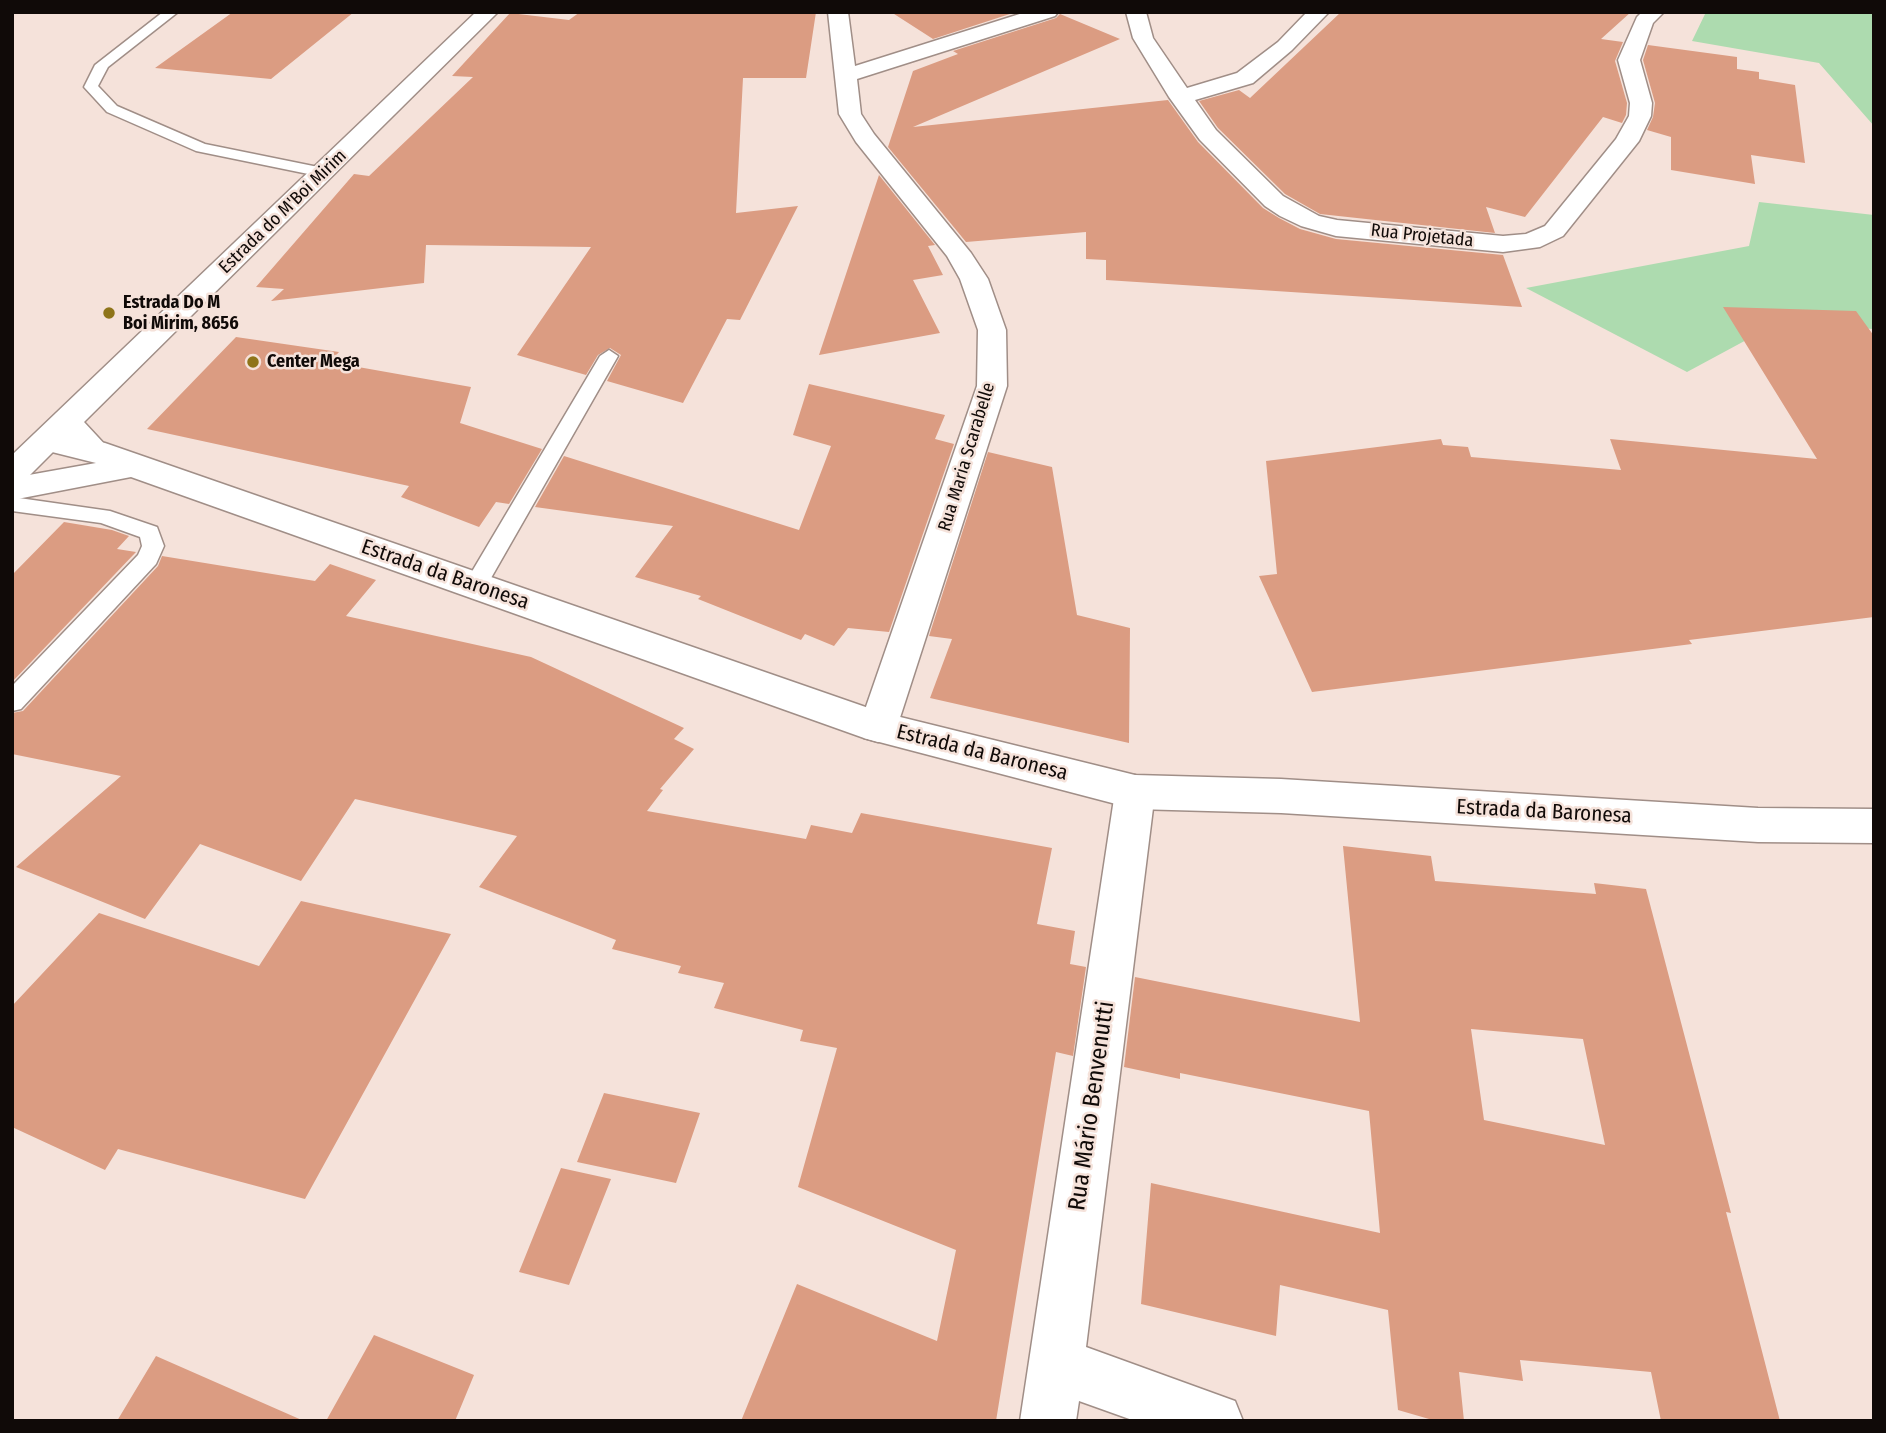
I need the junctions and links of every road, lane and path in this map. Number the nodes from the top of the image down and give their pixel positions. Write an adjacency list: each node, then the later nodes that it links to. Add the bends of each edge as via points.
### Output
1 (173, 12): 10 (lane, via 102,65 91,87 112,109 201,148)
2 (488, 12): 10 (street, Estrada do M'Boi Mirim)
3 (838, 12): 8 (street, Rua Maria Scarabelle)
4 (1048, 12): 8 (street)
5 (1136, 12): 9 (street, Rua Projetada, via 1143,38)
6 (1319, 12): 9 (street, via 1245,78)
7 (1654, 12): 9 (street, Rua Projetada, via 1644,21 1629,60 1641,103 1631,133 1554,232 1531,241 1503,244 1336,228 1310,221 1273,201 1208,135)
8 (845, 76): 19 (street, Rua Maria Scarabelle, via 850,114 958,253 974,279 992,330 992,386)
9 (1180, 97)
10 (323, 172): 12 (street, Estrada do M'Boi Mirim)
11 (609, 356): 17 (lane)
12 (57, 432): 13 (street, Estrada da Baronesa); 14 (street, Estrada do M'Boi Mirim)
13 (133, 467): 15 (street, Estrada da Baronesa); 17 (street, Estrada da Baronesa)
14 (12, 474)
15 (12, 489)
16 (12, 504): 18 (lane, via 103,516 149,532 153,546 148,559)
17 (475, 586): 19 (street, Estrada da Baronesa)
18 (12, 702)
19 (878, 727): 20 (street, Estrada da Baronesa)
20 (1135, 792): 21 (street, Estrada da Baronesa); 22 (street, Rua Mário Benvenutti)
21 (1874, 827)
22 (1057, 1365): 23 (street, Rua Mário Benvenutti); 24 (street)
23 (1048, 1421)
24 (1215, 1421)

